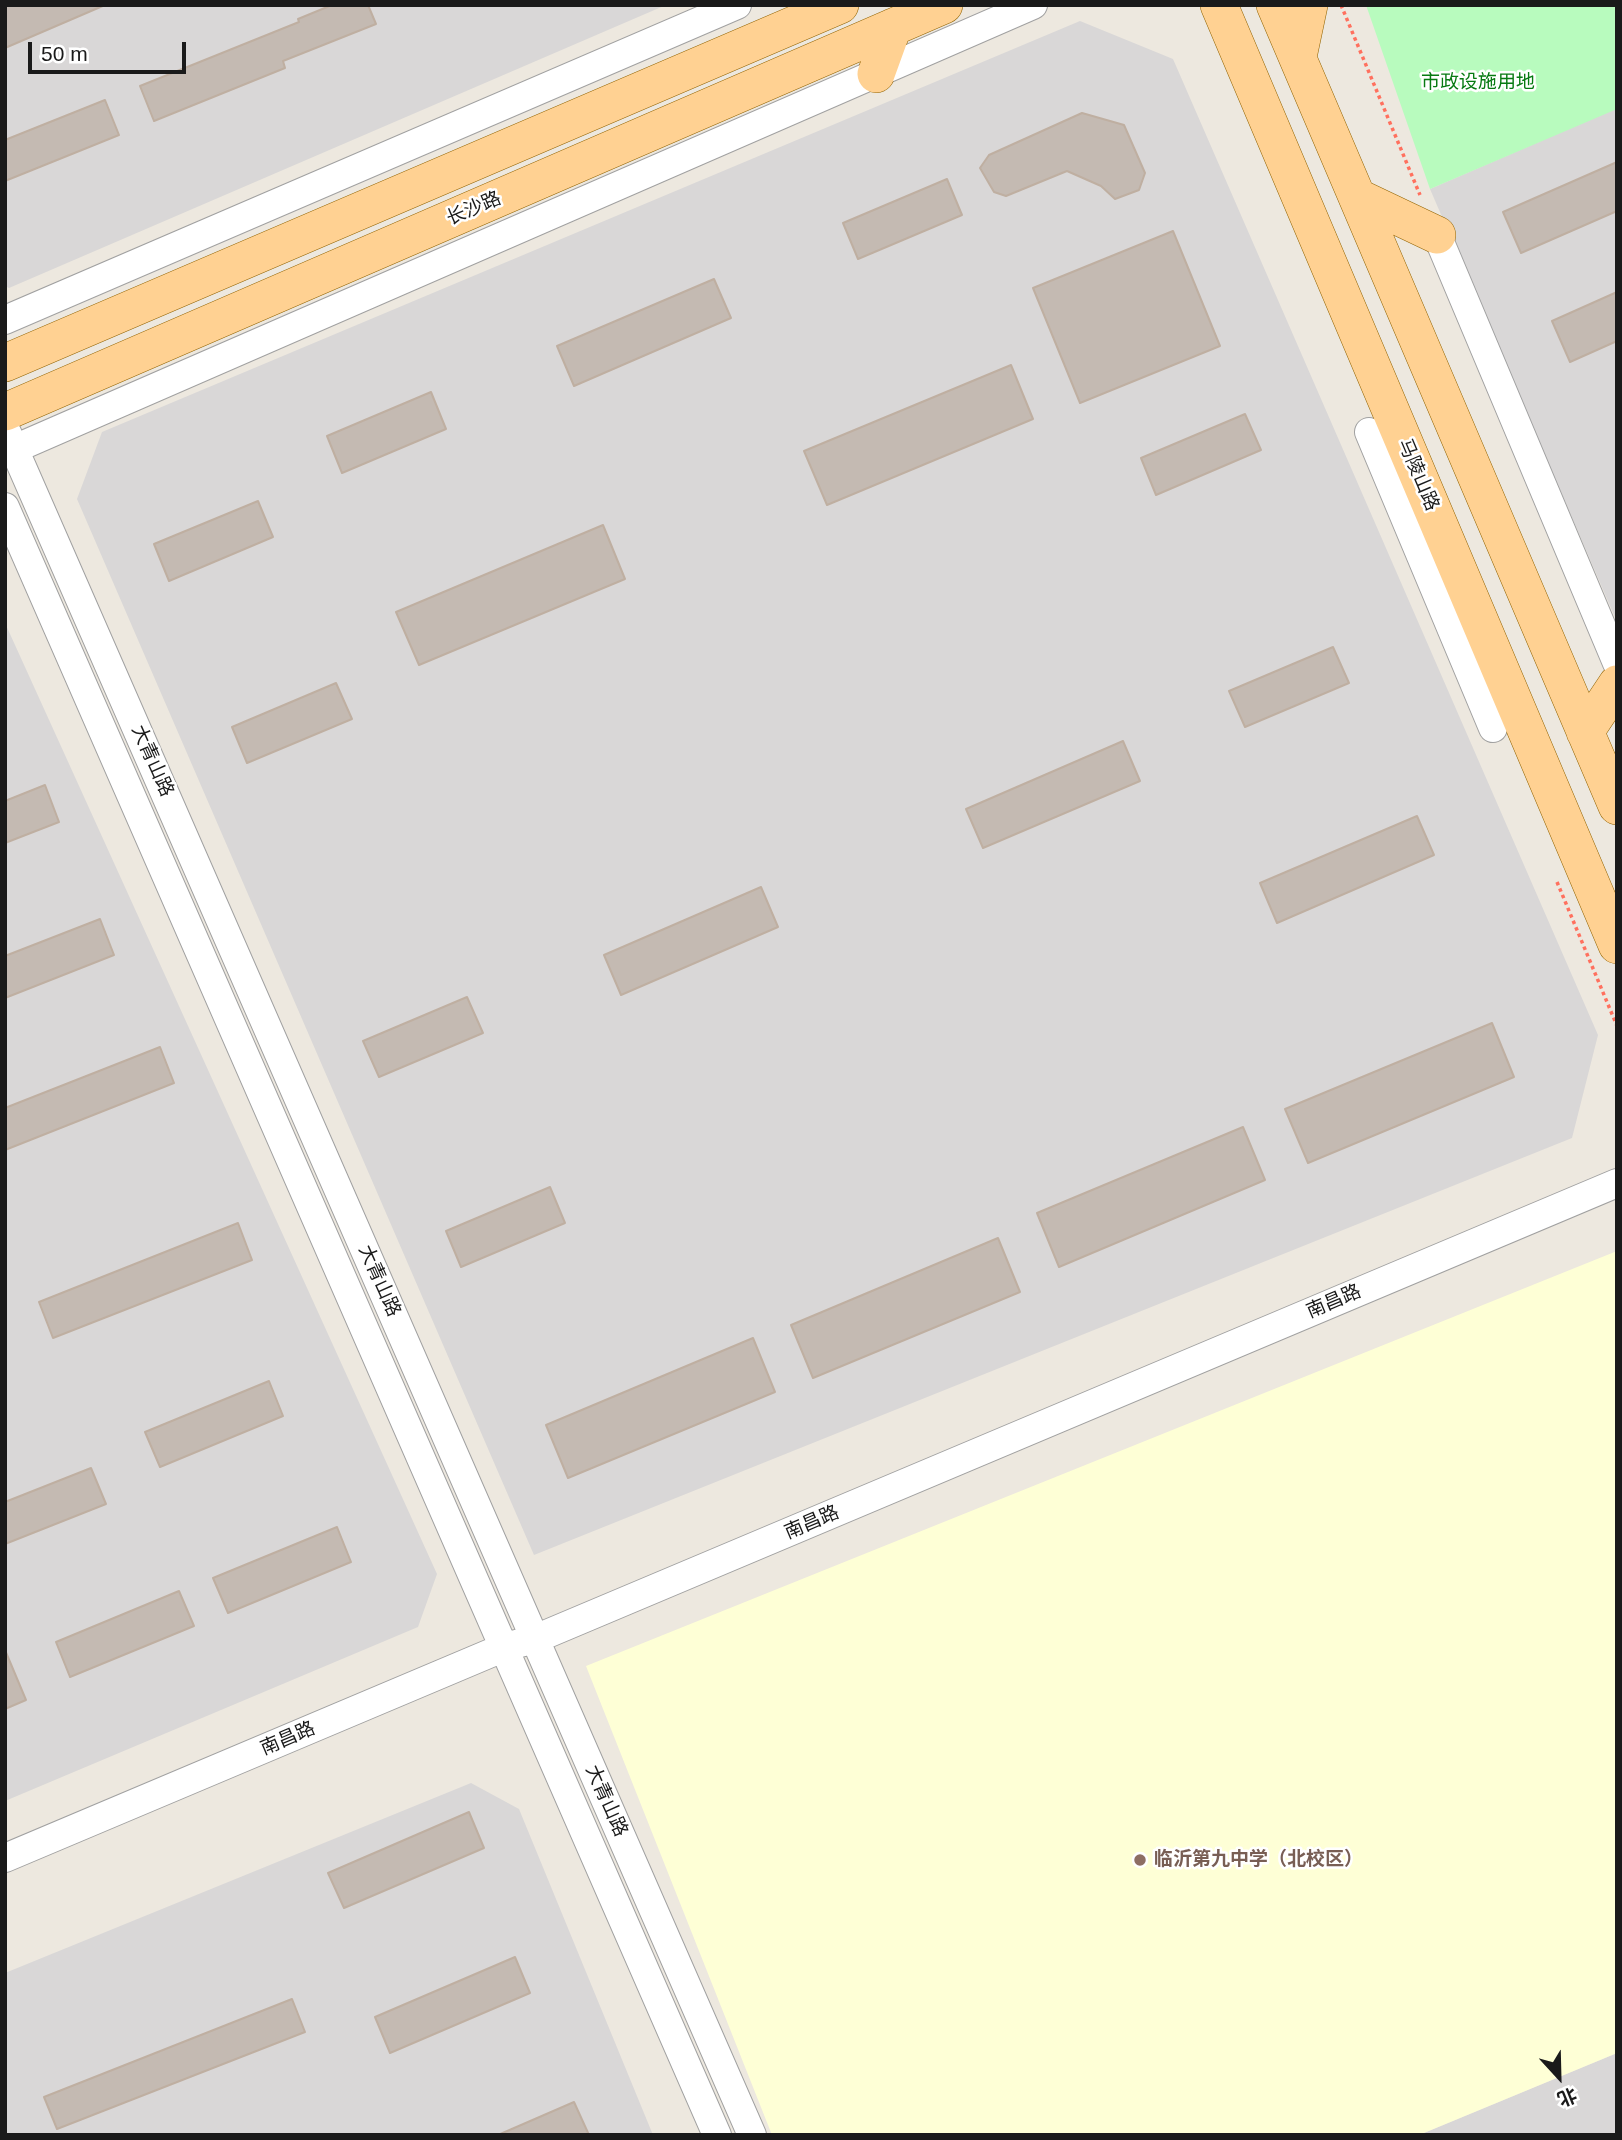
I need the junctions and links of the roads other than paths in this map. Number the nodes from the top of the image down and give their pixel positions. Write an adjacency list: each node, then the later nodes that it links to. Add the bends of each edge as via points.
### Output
1 (737, 5): 14 (street)
2 (839, 5): 15 (main road)
3 (943, 5): 9 (main road, 长沙路)
4 (1033, 5): 11 (street)
5 (1190, 5): 8 (main road)
6 (1275, 5): 10 (main road)
7 (1308, 5): 10 (main road)
8 (1226, 22): 16 (main road, 马陵山路)
9 (892, 27): 11 (main road); 17 (main road, 长沙路)
10 (1298, 57): 12 (main road)
11 (876, 74): 19 (street)
12 (1357, 197): 13 (main road); 24 (main road)
13 (1437, 235): 21 (street)
14 (5, 320)
15 (5, 363)
16 (1384, 394): 18 (main road); 25 (main road, 马陵山路)
17 (5, 412)
18 (1369, 432): 23 (street)
19 (9, 443): 29 (street, 大青山路)
20 (5, 507): 30 (street, 大青山路)
21 (1617, 663)
22 (1617, 684): 24 (main road)
23 (1493, 728): 25 (main road)
24 (1586, 732): 26 (main road)
25 (1533, 748): 27 (main road, 马陵山路)
26 (1617, 806)
27 (1617, 945)
28 (1617, 1183): 29 (street, 南昌路)
29 (535, 1639): 30 (street, 南昌路); 33 (street, 大青山路)
30 (505, 1647): 31 (street, 南昌路); 32 (street, 大青山路)
31 (5, 1858)
32 (717, 2135)
33 (752, 2135)

